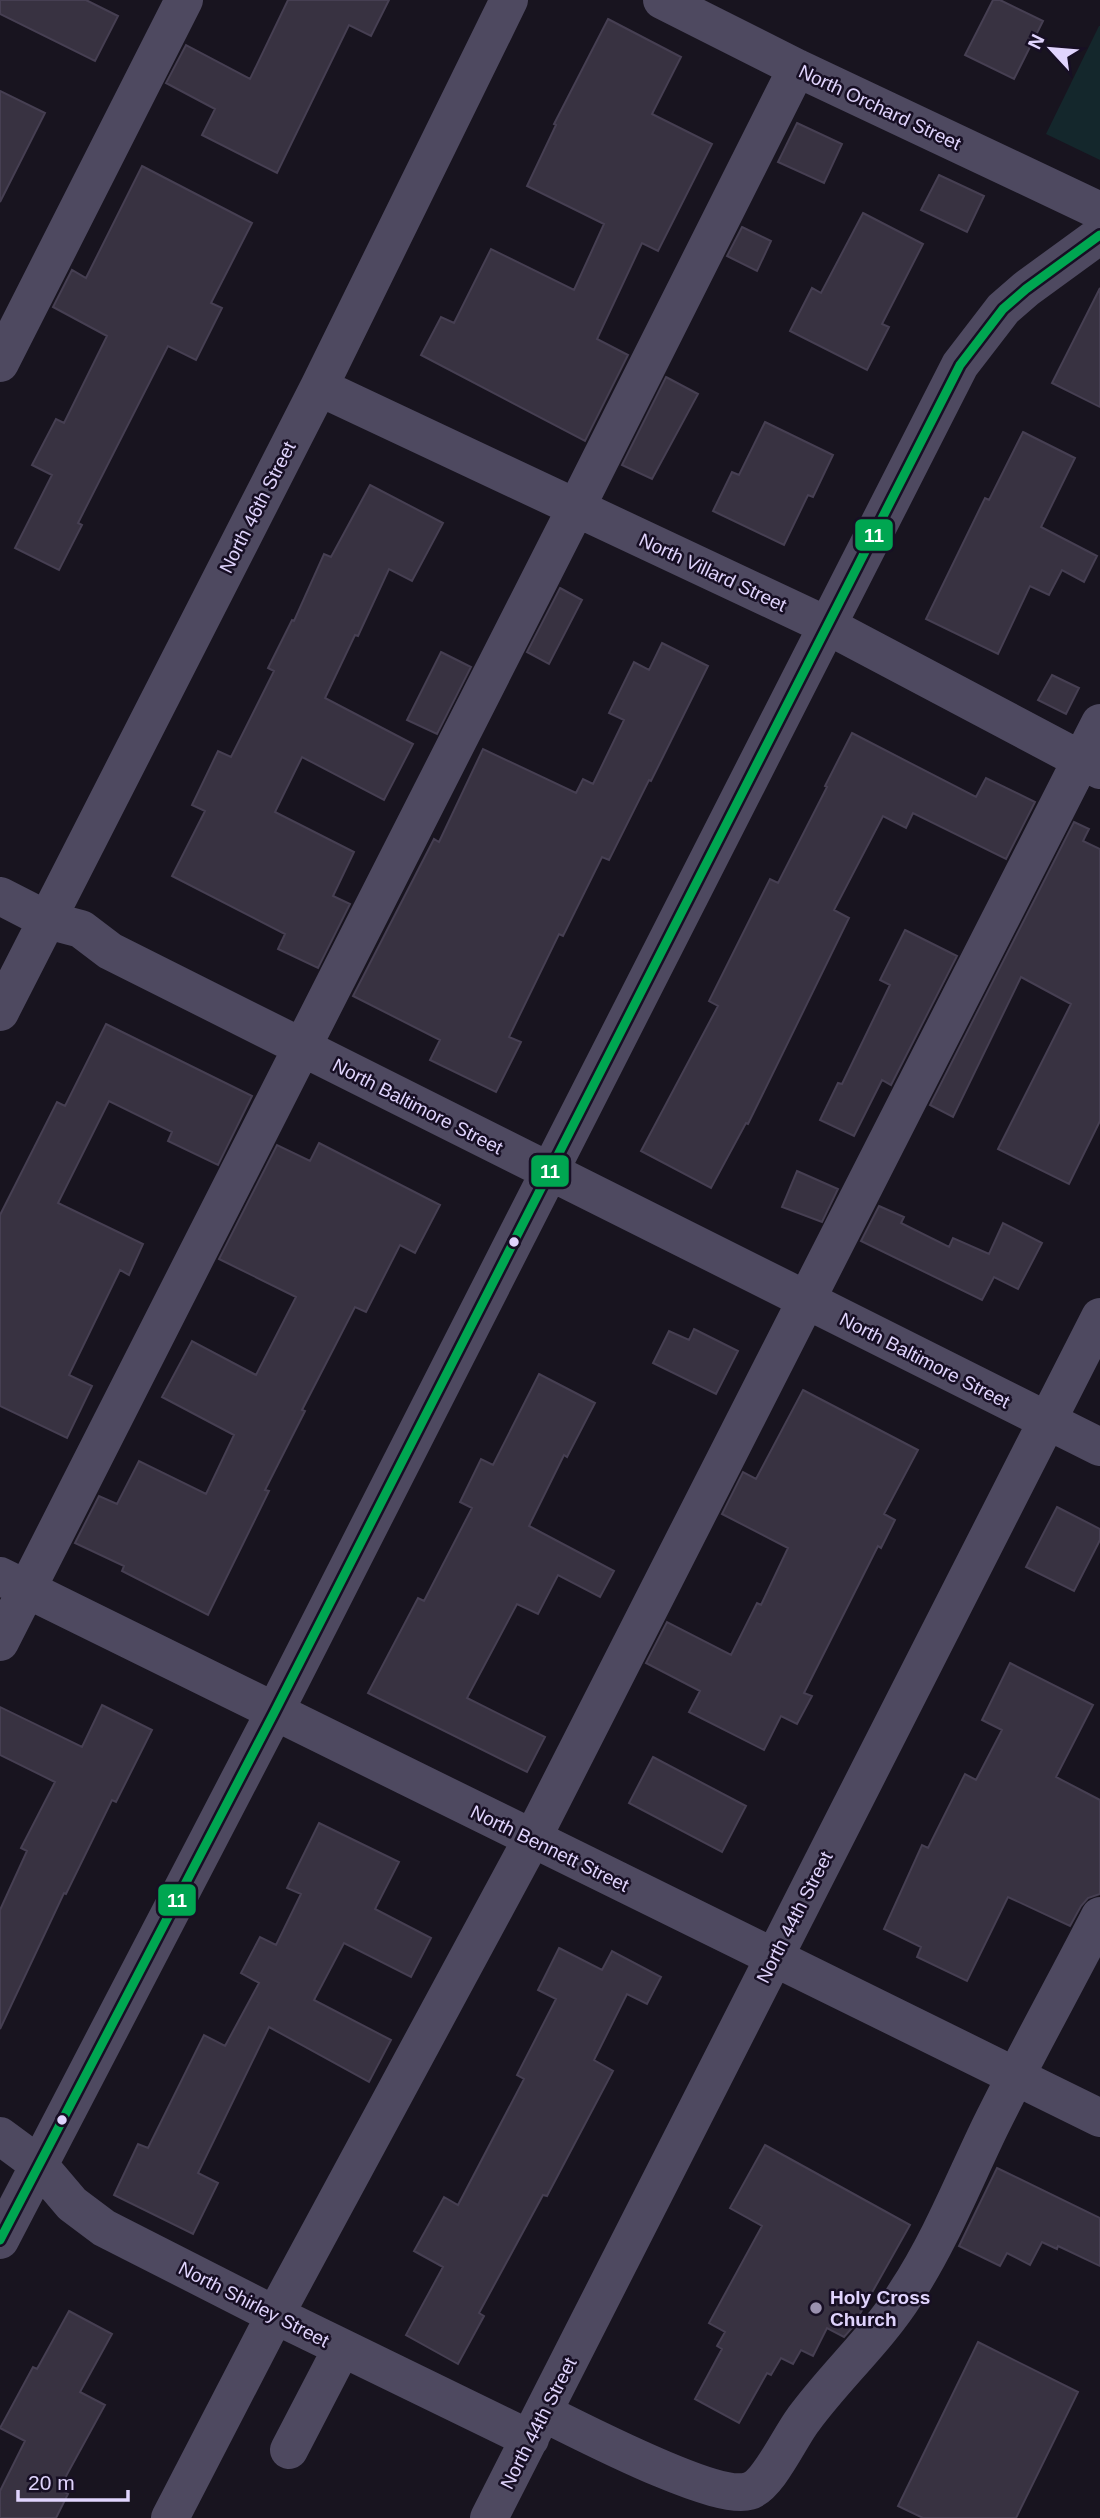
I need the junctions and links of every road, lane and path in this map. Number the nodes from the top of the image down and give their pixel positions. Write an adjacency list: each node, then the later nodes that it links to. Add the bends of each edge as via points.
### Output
1 (184, 0): 7 (street)
2 (509, 0): 8 (street, North 46th Street)
3 (662, 0): 4 (street, North Orchard Street)
4 (797, 68): 5 (street, North Orchard Street); 9 (street)
5 (1100, 211)
6 (1100, 235): 10 (street, via 1018,295 979,337 960,365)
7 (0, 363)
8 (319, 387): 9 (street, North Villard Street); 14 (street, North 46th Street)
9 (576, 508): 10 (street, North Villard Street); 16 (street)
10 (828, 626): 12 (street, North Villard Street); 17 (street)
11 (1100, 723): 12 (street)
12 (1091, 765): 18 (street)
13 (0, 896): 14 (street, North Baltimore Street)
14 (47, 920): 15 (street, North 46th Street); 16 (street, North Baltimore Street, via 81,929 110,951)
15 (0, 1012)
16 (302, 1048): 17 (street, North Baltimore Street); 22 (street)
17 (550, 1173): 18 (street, North Baltimore Street); 24 (street)
18 (807, 1301): 20 (street, North Baltimore Street); 25 (street)
19 (1100, 1317): 20 (street, North 44th Street)
20 (1047, 1421): 21 (street, North Baltimore Street); 27 (street, North 44th Street)
21 (1100, 1447)
22 (13, 1583): 23 (street); 24 (street, North Bennett Street)
23 (0, 1642)
24 (274, 1713): 25 (street, North Bennett Street); 31 (street)
25 (532, 1839): 27 (street, North Bennett Street); 33 (street)
26 (1100, 1916): 28 (street, North Shirley Street)
27 (773, 1957): 28 (street, North Bennett Street); 35 (street, North 44th Street)
28 (1017, 2077): 29 (street, North Bennett Street); 35 (street, North Shirley Street, via 906,2293 804,2419 758,2487 742,2493 709,2487)
29 (1100, 2118)
30 (0, 2136): 31 (street, North Shirley Street)
31 (38, 2164): 32 (street); 33 (street, North Shirley Street, via 72,2204 104,2228)
32 (0, 2240)
33 (275, 2315): 34 (street, North Shirley Street); 37 (street)
34 (342, 2348): 35 (street, North Shirley Street); 36 (street)
35 (537, 2426): 38 (street, North 44th Street)
36 (289, 2450)
37 (170, 2518)
38 (489, 2518)

